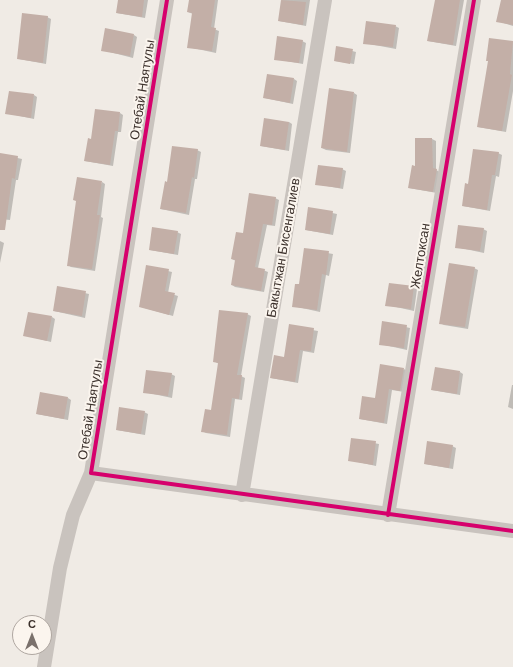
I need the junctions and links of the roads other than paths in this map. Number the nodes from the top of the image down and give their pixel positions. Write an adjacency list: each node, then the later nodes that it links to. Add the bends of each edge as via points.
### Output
1 (167, 0): 4 (street, Отебай Наятулы)
2 (325, 0): 5 (street, Бакытжан Бисенгалиев)
3 (474, 0): 6 (street, Желтоксан)
4 (91, 474): 5 (street, Отебай Наятулы); 8 (street, via 73,515 60,568)
5 (242, 495): 6 (street, Отебай Наятулы)
6 (388, 515): 7 (street, Отебай Наятулы)
7 (513, 531)
8 (44, 667)

